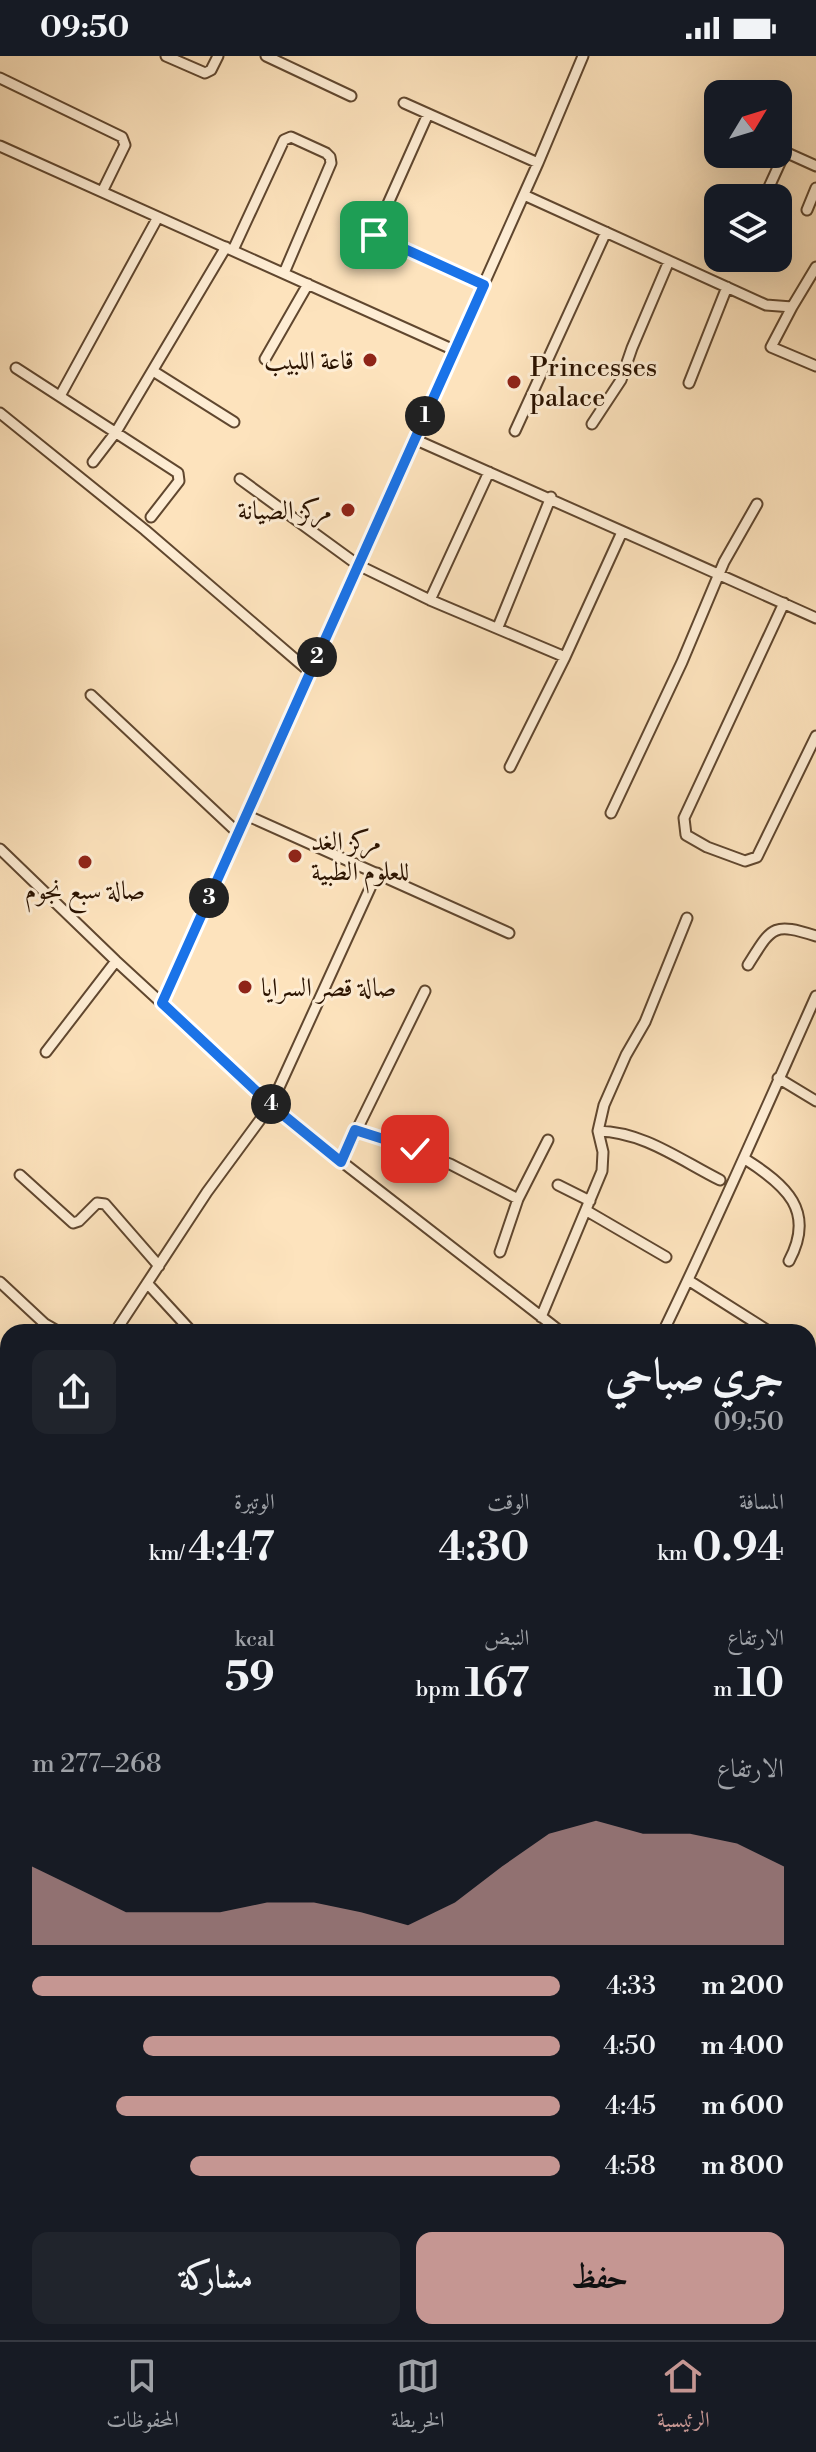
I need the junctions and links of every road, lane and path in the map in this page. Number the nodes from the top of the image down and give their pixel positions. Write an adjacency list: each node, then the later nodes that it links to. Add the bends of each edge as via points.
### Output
1 (166, 56): 2 (street, via 205,73)
2 (218, 56)
3 (266, 56): 6 (street)
4 (583, 56): 10 (street)
5 (0, 78): 14 (street, via 122,137 125,145)
6 (351, 96)
7 (404, 103): 8 (street)
8 (428, 114): 10 (street); 20 (street)
9 (0, 146): 14 (street)
10 (538, 163): 15 (street)
11 (816, 166): 12 (street, via 785,152)
12 (770, 184)
13 (816, 188): 16 (street)
14 (102, 192): 17 (street)
15 (524, 195): 19 (street); 27 (street)
16 (807, 210)
17 (158, 217): 21 (street); 36 (street)
18 (349, 224): 20 (street)
19 (606, 232): 22 (street); 40 (street)
20 (374, 235): 27 (street)
21 (229, 248): 24 (street); 24 (street, via 284,140 291,137 326,153 331,163); 34 (street)
22 (669, 261): 28 (street); 39 (street, via 621,380)
23 (816, 267): 25 (street)
24 (284, 273): 26 (street)
25 (813, 279): 29 (street)
26 (308, 284): 30 (street); 31 (street)
27 (484, 285): 30 (street)
28 (727, 287): 29 (street, via 766,305); 35 (street)
29 (792, 307): 32 (street, via 771,347)
30 (454, 350): 42 (street)
31 (265, 359)
32 (816, 366)
33 (16, 368): 36 (street)
34 (153, 371): 38 (street); 41 (street)
35 (689, 383)
36 (60, 396): 41 (street)
37 (0, 413): 57 (street)
38 (234, 422)
39 (592, 424)
40 (515, 431)
41 (116, 432): 43 (street); 48 (street, via 180,475)
42 (414, 439): 44 (street); 50 (street)
43 (93, 462)
44 (489, 472): 46 (street); 52 (street)
45 (240, 479): 50 (street)
46 (551, 497): 49 (street); 55 (street)
47 (757, 504): 51 (street)
48 (151, 517)
49 (622, 532): 51 (street); 56 (street)
50 (358, 565): 52 (street); 57 (street)
51 (719, 574): 53 (street); 61 (street)
52 (430, 600): 55 (street)
53 (784, 603): 54 (street); 59 (street, via 684,818 686,835 745,861 757,857)
54 (816, 618)
55 (498, 627): 56 (street)
56 (565, 657): 60 (street)
57 (310, 672): 62 (street)
58 (91, 695): 63 (street)
59 (816, 736)
60 (510, 767)
61 (611, 813)
62 (246, 815): 63 (street); 65 (street)
63 (238, 833): 73 (street)
64 (0, 849): 69 (street)
65 (377, 873): 67 (street); 77 (street)
66 (687, 918): 79 (street, via 604,1105)
67 (509, 933)
68 (816, 936): 70 (street, via 777,928)
69 (116, 961): 73 (street); 74 (street)
70 (748, 965)
71 (425, 991): 78 (street)
72 (815, 1000): 75 (street)
73 (162, 1003): 77 (street)
74 (46, 1052)
75 (778, 1078): 76 (street); 81 (street)
76 (816, 1101)
77 (271, 1105): 82 (street); 93 (street)
78 (355, 1130): 82 (street); 86 (street, via 415,1149)
79 (598, 1131): 84 (street, via 638,1137); 87 (street, via 602,1171)
80 (548, 1140): 86 (street)
81 (745, 1159): 88 (street, via 801,1197); 94 (street)
82 (341, 1162): 97 (street)
83 (20, 1175): 93 (street, via 73,1223 97,1203 105,1204)
84 (720, 1180)
85 (558, 1185): 87 (street)
86 (518, 1199): 90 (street)
87 (589, 1206): 91 (street); 97 (street)
88 (810, 1212)
89 (810, 1225): 92 (street, via 801,1250)
90 (500, 1252)
91 (666, 1257)
92 (789, 1261)
93 (159, 1266): 96 (street)
94 (688, 1280): 102 (street); 103 (street)
95 (0, 1282): 98 (street)
96 (147, 1283): 99 (street); 100 (street)
97 (541, 1317): 101 (street)
98 (45, 1324)
99 (120, 1324)
100 (184, 1324)
101 (550, 1324)
102 (667, 1324)
103 (757, 1324)

